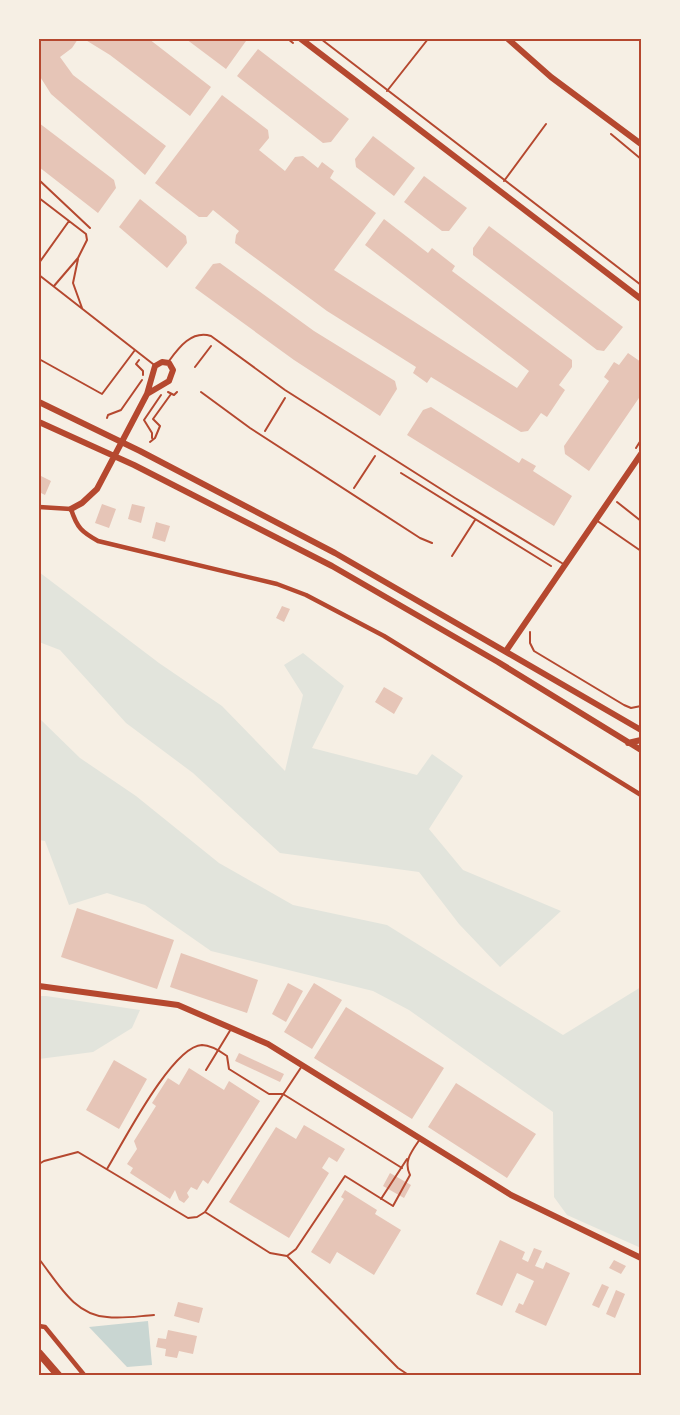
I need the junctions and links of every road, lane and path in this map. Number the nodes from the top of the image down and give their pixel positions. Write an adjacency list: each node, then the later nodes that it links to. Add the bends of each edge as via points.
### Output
1 (301, 39): 18 (street)
2 (322, 39): 5 (path)
3 (428, 39): 5 (path)
4 (511, 40): 7 (street, via 551,77)
5 (387, 91): 9 (path)
6 (546, 124): 9 (path)
7 (641, 144)
8 (39, 180): 12 (path)
9 (504, 181): 16 (path)
10 (39, 198): 11 (lane)
11 (70, 221): 13 (lane, via 86,234); 14 (lane)
12 (90, 228)
13 (78, 258): 17 (lane); 19 (lane, via 73,283)
14 (39, 262)
15 (39, 275): 17 (lane)
16 (641, 285)
17 (54, 286): 19 (lane)
18 (641, 299)
19 (81, 308): 20 (lane)
20 (135, 350): 21 (lane, via 102,394); 24 (lane)
21 (39, 359)
22 (139, 360): 31 (path, via 136,364 143,371 143,379 120,410)
23 (167, 363): 24 (street); 28 (street, via 172,366 171,378); 48 (lane, via 191,338 211,336 285,390)
24 (155, 366): 28 (street)
25 (177, 392): 27 (path)
26 (201, 392): 33 (lane)
27 (171, 393): 27 (path, via 153,418 160,426 151,440 152,433 144,420 164,392)
28 (147, 394): 34 (street)
29 (285, 398): 33 (path)
30 (39, 402): 34 (street)
31 (107, 418)
32 (39, 422): 36 (street)
33 (262, 436): 38 (lane)
34 (121, 443): 36 (street); 50 (street, via 335,553)
35 (641, 454): 43 (street)
36 (114, 456): 40 (street, via 92,496); 54 (street, via 332,566)
37 (375, 456): 38 (path)
38 (351, 493): 45 (lane)
39 (39, 507): 40 (street)
40 (71, 509): 56 (street, via 79,528 98,541 277,584 342,612)
41 (612, 509): 44 (path, via 617,502)
42 (475, 520): 47 (path)
43 (595, 520): 46 (lane); 48 (street)
44 (641, 521)
45 (432, 543)
46 (641, 551)
47 (452, 556)
48 (565, 565): 50 (street)
49 (531, 628): 51 (path, via 534,651 624,705)
50 (506, 651): 52 (street)
51 (641, 706)
52 (641, 730)
53 (641, 740): 54 (street)
54 (628, 743): 55 (street)
55 (641, 750)
56 (641, 795)
57 (39, 986): 58 (street, via 163,1001)
58 (232, 1028): 59 (lane); 60 (street)
59 (218, 1050): 61 (lane); 62 (lane, via 227,1056 229,1069 268,1094); 67 (lane, via 202,1045 180,1056 166,1072)
60 (302, 1065): 62 (lane); 63 (street)
61 (206, 1070)
62 (283, 1094): 66 (lane); 69 (lane)
63 (420, 1139): 64 (lane); 71 (street, via 511,1195)
64 (407, 1159): 66 (lane); 68 (lane, via 410,1175 393,1206)
65 (39, 1164): 67 (lane, via 78,1152)
66 (402, 1168): 68 (lane)
67 (107, 1169): 69 (lane, via 188,1218)
68 (381, 1199): 70 (lane, via 345,1176 296,1249)
69 (204, 1212): 70 (lane, via 270,1253)
70 (287, 1256): 78 (lane)
71 (641, 1258)
72 (39, 1259): 73 (lane, via 81,1310 108,1318)
73 (154, 1315)
74 (39, 1326): 77 (street, via 45,1327)
75 (39, 1353): 76 (highway)
76 (59, 1376)
77 (85, 1376)
78 (410, 1376)

